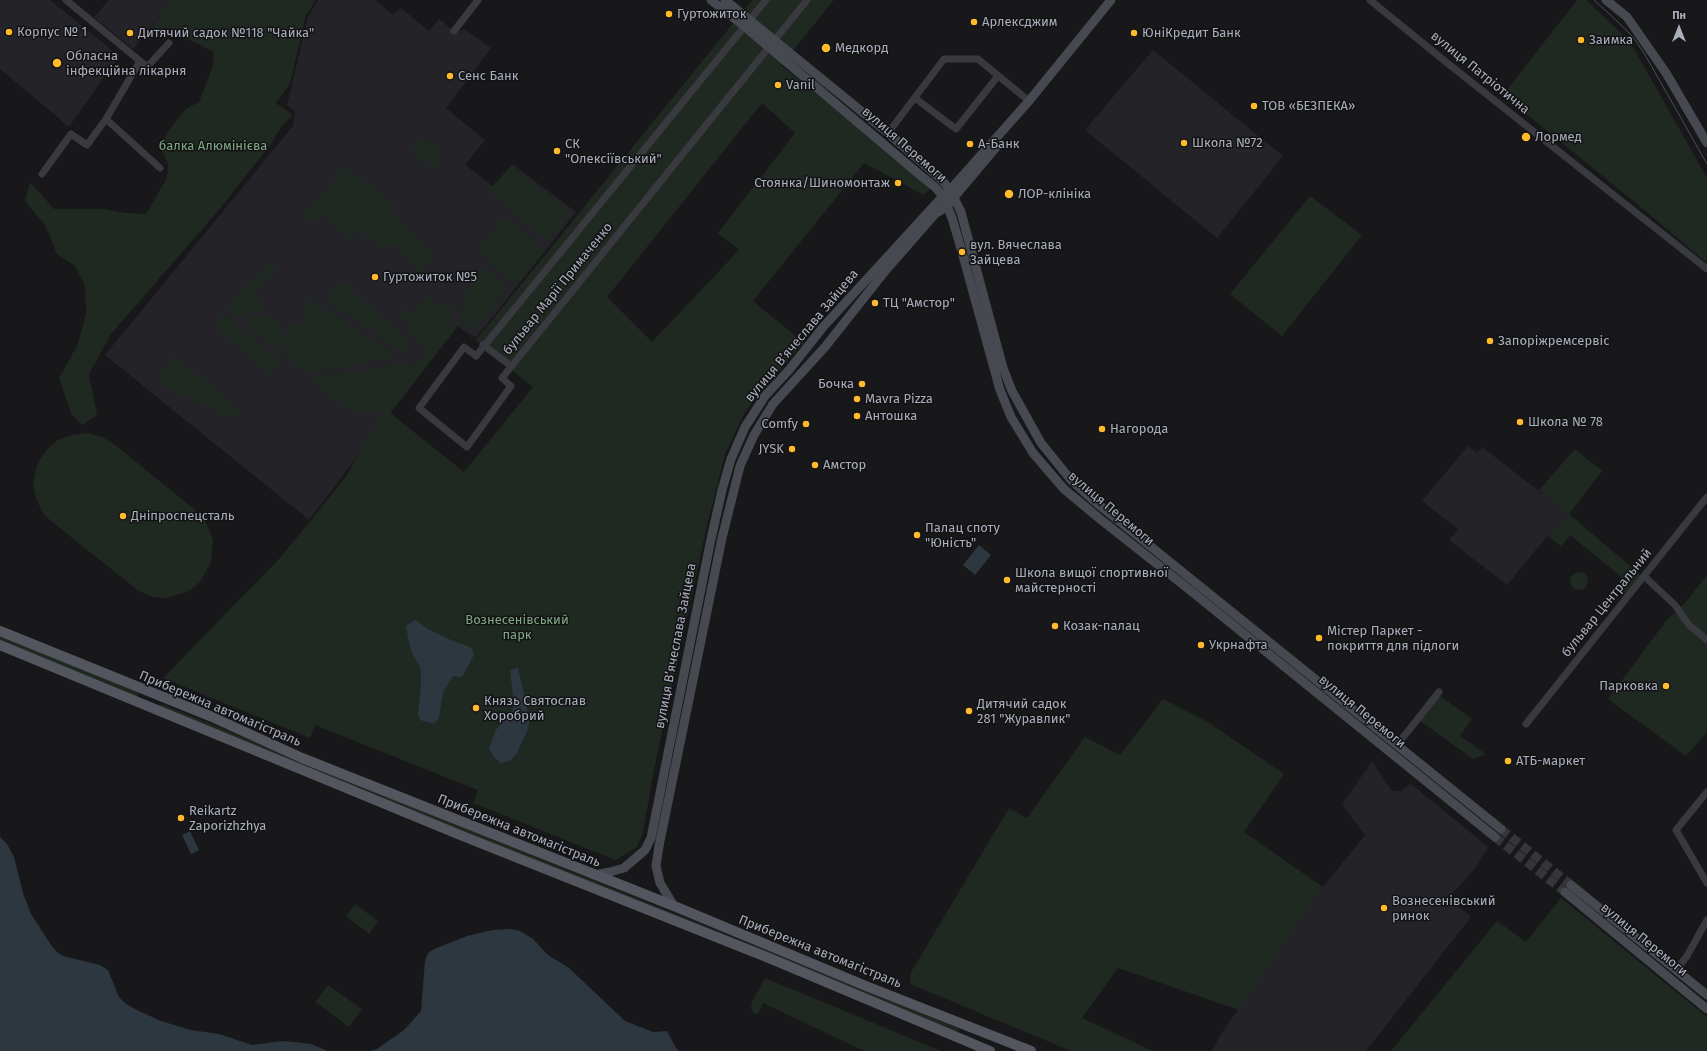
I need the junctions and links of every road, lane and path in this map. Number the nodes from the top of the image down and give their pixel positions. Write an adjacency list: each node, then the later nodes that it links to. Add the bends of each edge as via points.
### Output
1 (66, 0): 15 (street)
2 (478, 0): 12 (street)
3 (711, 0): 11 (main road, вулиця Перемоги)
4 (725, 0): 11 (main road, вулиця Перемоги)
5 (766, 0): 11 (street, бульвар Марії Примаченко)
6 (808, 0): 14 (street, бульвар Марії Примаченко)
7 (1111, 0): 18 (main road, вулиця Вʼячеслава Зайцева)
8 (1117, 0): 24 (main road, вулиця Вʼячеслава Зайцева)
9 (1370, 0): 26 (street, вулиця Патріотична)
10 (1606, 0): 21 (main road, via 1627,17 1666,73)
11 (747, 22): 14 (main road, вулиця Перемоги); 27 (street, бульвар Марії Примаченко)
12 (454, 31)
13 (168, 43): 15 (street, via 147,67)
14 (772, 43): 20 (main road, вулиця Перемоги); 25 (main road, вулиця Перемоги, via 935,187); 28 (street, бульвар Марії Примаченко)
15 (140, 62): 19 (street)
16 (998, 76): 17 (street, via 978,59 944,59); 17 (street, via 956,129); 18 (street)
17 (914, 98): 20 (street)
18 (1029, 101): 24 (main road, вулиця Вʼячеслава Зайцева)
19 (106, 119): 22 (street); 23 (street, via 87,145 71,134)
20 (888, 133): 24 (main road, вулиця Перемоги, via 942,180)
21 (1707, 144)
22 (160, 168)
23 (42, 174)
24 (952, 193): 25 (main road, вулиця Вʼячеслава Зайцева); 29 (main road, вулиця Перемоги, via 960,212 1003,368)
25 (945, 200): 30 (main road, вулиця Перемоги, via 1000,390); 48 (main road, вулиця Вʼячеслава Зайцева, via 824,326 765,396 745,427 731,459 717,513 651,838 645,850 624,868); 50 (main road, вулиця Вʼячеслава Зайцева, via 825,347 773,404 754,435 740,466 722,538 656,866 660,883)
26 (1707, 269)
27 (483, 345): 28 (street, бульвар Марії Примаченко); 28 (street, via 476,356 464,346 419,408 467,447 511,386 502,378)
28 (511, 366)
29 (1037, 437): 30 (main road, via 1034,444); 31 (main road, вулиця Перемоги)
30 (1026, 443): 32 (main road, вулиця Перемоги)
31 (1050, 455): 32 (main road, via 1044,454); 44 (main road, вулиця Перемоги, via 1071,480 1093,500)
32 (1039, 460): 47 (main road, вулиця Перемоги, via 1064,489 1100,519)
33 (1707, 497): 34 (street, бульвар Центральний)
34 (1645, 577): 36 (street, via 1675,605 1689,625); 43 (street, бульвар Центральний)
35 (0, 631): 38 (main road, Прибережна автомагістраль)
36 (1707, 640)
37 (0, 645): 41 (main road, Прибережна автомагістраль)
38 (144, 690): 40 (main road, Прибережна автомагістраль); 41 (main road, via 150,697)
39 (1439, 692): 44 (street)
40 (164, 699): 42 (main road, via 158,700); 48 (main road, Прибережна автомагістраль, via 210,716 302,758)
41 (144, 705): 42 (main road, Прибережна автомагістраль)
42 (157, 711): 60 (main road, Прибережна автомагістраль, via 769,958)
43 (1526, 724)
44 (1397, 745): 46 (main road, вулиця Перемоги)
45 (1707, 792): 49 (street, via 1676,830)
46 (1501, 829)
47 (1494, 837)
48 (594, 875): 50 (main road, Прибережна автомагістраль)
49 (1707, 883)
50 (674, 906): 58 (main road, Прибережна автомагістраль, via 866,986)
51 (1707, 920): 52 (street)
52 (1676, 970): 53 (main road, via 1678,977); 53 (main road, вулиця Перемоги, via 1568,888); 54 (main road, вулиця Перемоги)
53 (1669, 978): 55 (main road, вулиця Перемоги)
54 (1688, 979): 55 (main road, via 1682,981); 56 (main road, вулиця Перемоги)
55 (1682, 988): 57 (main road, вулиця Перемоги)
56 (1707, 994)
57 (1707, 1008)
58 (963, 1023): 59 (main road, Прибережна автомагістраль); 60 (main road, via 969,1033 968,1038)
59 (982, 1031): 61 (main road, via 974,1036); 63 (main road, Прибережна автомагістраль)
60 (961, 1039): 61 (main road, Прибережна автомагістраль)
61 (974, 1044): 62 (main road, Прибережна автомагістраль)
62 (990, 1051)
63 (1031, 1051)

